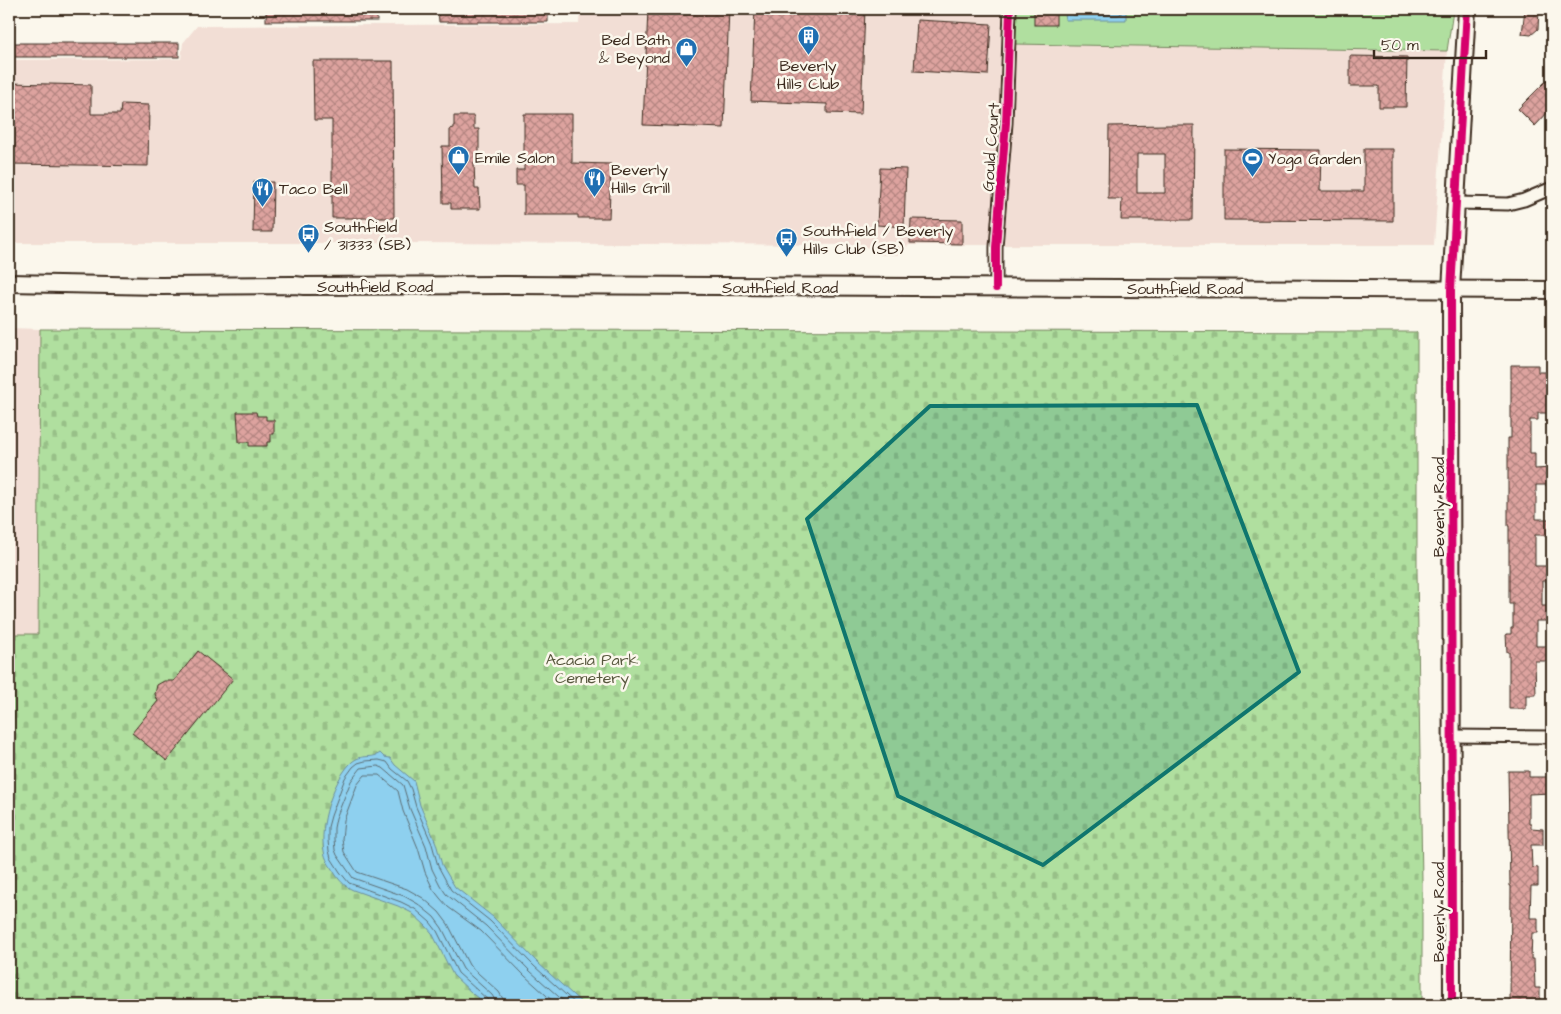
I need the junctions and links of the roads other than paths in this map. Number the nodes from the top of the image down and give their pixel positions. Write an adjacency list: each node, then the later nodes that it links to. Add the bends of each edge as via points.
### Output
1 (1010, 9): 6 (street, Gould Court)
2 (1467, 9): 4 (main road, Beverly Road)
3 (1552, 188): 4 (street, via 1508,204)
4 (1456, 203): 7 (main road, Beverly Road)
5 (9, 283): 6 (main road, Southfield Road)
6 (996, 288): 7 (main road, Southfield Road)
7 (1451, 290): 8 (main road, Southfield Road); 9 (main road, Beverly Road)
8 (1552, 290)
9 (1452, 736): 10 (street); 11 (main road, Beverly Road)
10 (1552, 737)
11 (1452, 1005)

